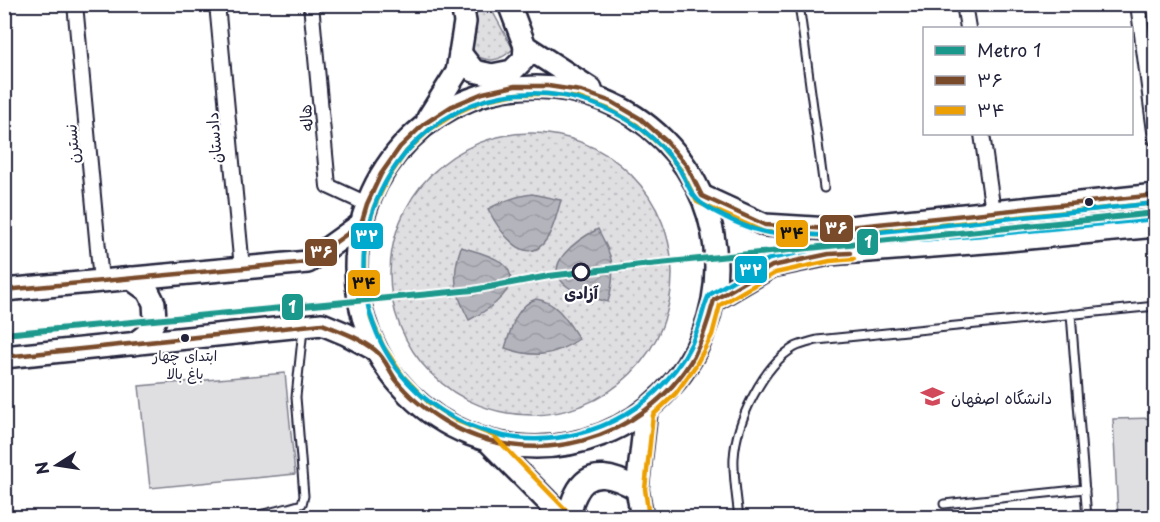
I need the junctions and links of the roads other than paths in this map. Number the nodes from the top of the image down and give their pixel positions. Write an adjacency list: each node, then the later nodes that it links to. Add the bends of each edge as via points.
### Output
1 (75, 4): 26 (street, نسترن)
2 (218, 4): 24 (street, دادستان)
3 (311, 4): 21 (street, هاله, via 328,186)
4 (462, 4): 11 (main road, via 465,22)
5 (509, 4): 10 (main road)
6 (799, 4): 16 (lane)
7 (964, 4): 9 (street)
8 (1138, 4): 15 (street)
9 (968, 27)
10 (525, 46): 11 (main road, via 524,59 512,71 492,75 474,70); 12 (main road)
11 (460, 54): 13 (main road, via 457,72)
12 (612, 102): 13 (main road, via 581,91 515,87 483,93); 18 (main road, via 641,119 666,141 687,166)
13 (424, 124): 21 (main road, via 400,147 381,174)
14 (982, 135): 20 (street)
15 (1155, 139)
16 (824, 188)
17 (1155, 195): 19 (main road)
18 (702, 196): 20 (main road, via 765,225 830,229); 28 (main road, via 713,229 717,264)
19 (1112, 200): 20 (main road); 23 (main road)
20 (993, 213)
21 (364, 214): 24 (main road, via 308,262); 33 (main road, via 356,256 357,289)
22 (1155, 226): 23 (main road)
23 (1115, 230): 28 (main road, via 829,254 772,266)
24 (242, 268): 25 (main road)
25 (130, 278): 26 (main road); 32 (main road, via 148,291 154,303 155,320 147,334)
26 (101, 281): 27 (main road)
27 (4, 290)
28 (714, 300): 35 (main road, via 705,332 690,361)
29 (1155, 306): 30 (lane)
30 (1071, 315): 38 (lane); 44 (lane, via 817,340 795,347 777,362 762,383 739,430 734,458)
31 (303, 326): 32 (main road); 33 (main road, via 322,324); 40 (lane, via 296,398 302,504)
32 (134, 344): 34 (main road)
33 (376, 350): 36 (main road, via 397,381 423,408 454,428)
34 (4, 357)
35 (646, 411): 36 (main road, via 587,441 555,447); 37 (main road)
36 (489, 442): 41 (main road)
37 (638, 489): 42 (main road, via 608,476 586,480 574,497); 43 (main road)
38 (1085, 489): 39 (lane); 45 (lane)
39 (944, 504)
40 (247, 518)
41 (564, 518)
42 (572, 518)
43 (642, 518)
44 (739, 518)
45 (1087, 518)

